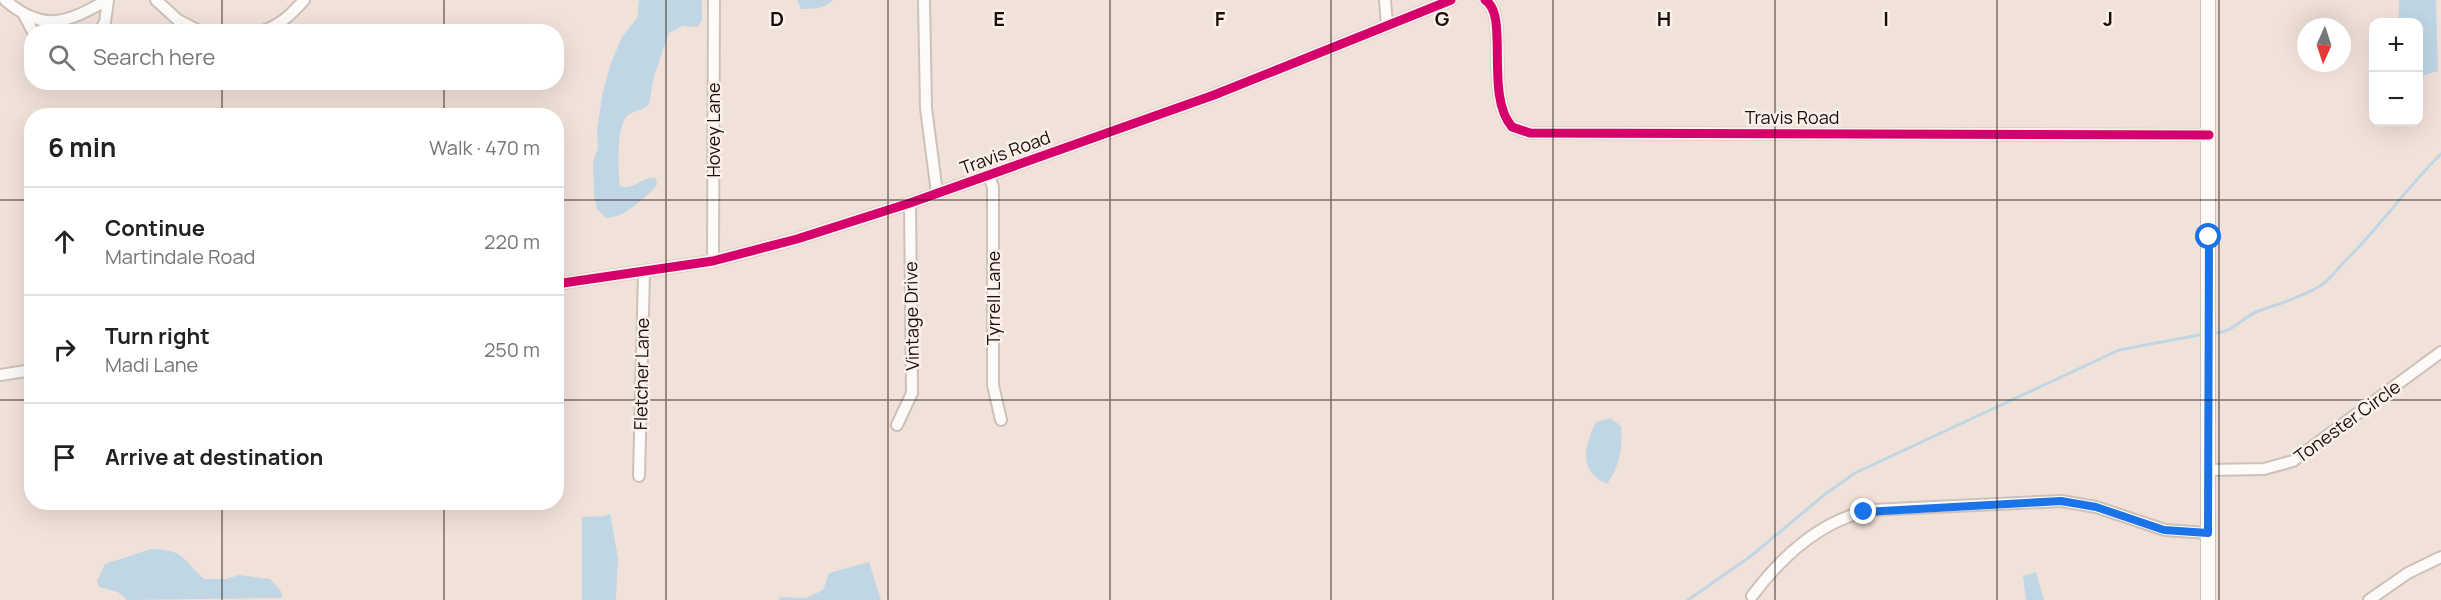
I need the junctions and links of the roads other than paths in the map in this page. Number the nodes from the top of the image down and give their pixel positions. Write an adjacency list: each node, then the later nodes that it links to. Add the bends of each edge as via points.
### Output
1 (5, 0): 12 (street)
2 (107, 0): 12 (street, via 75,18 54,21); 15 (street)
3 (156, 0): 16 (street)
4 (304, 0): 17 (street)
5 (714, 0): 23 (street, Hovey Lane)
6 (924, 0): 21 (street, via 926,108)
7 (1385, 0): 18 (street)
8 (1451, 0): 18 (street, Travis Road)
9 (1485, 0): 13 (street, Travis Road, via 1493,7)
10 (1496, 0): 13 (street)
11 (2208, 0): 19 (street)
12 (24, 15): 14 (street)
13 (1495, 16): 19 (street, Travis Road, via 1500,108 1512,127 1530,133)
14 (29, 24)
15 (104, 24)
16 (186, 24)
17 (279, 24)
18 (1387, 26): 20 (street, Travis Road, via 1214,95)
19 (2209, 135): 31 (street)
20 (988, 176): 21 (street, Travis Road); 29 (street, Tyrrell Lane, via 993,187 993,385)
21 (937, 193): 22 (street, Travis Road)
22 (910, 203): 23 (street, Travis Road); 30 (street, Vintage Drive, via 912,393)
23 (713, 261): 24 (street, Travis Road)
24 (644, 272): 25 (street, Travis Road); 32 (street, Fletcher Lane)
25 (564, 283)
26 (2441, 352): 31 (street, Tonester Circle, via 2293,461 2264,469)
27 (24, 371): 28 (street)
28 (0, 375)
29 (1002, 420)
30 (897, 425)
31 (2209, 470): 33 (street)
32 (639, 476)
33 (2208, 533): 35 (street, via 2164,530 2096,507 2061,501 1871,510 1841,518 1814,535 1774,566); 36 (street)
34 (2441, 557): 37 (street)
35 (1752, 596)
36 (2208, 600)
37 (2369, 600)

